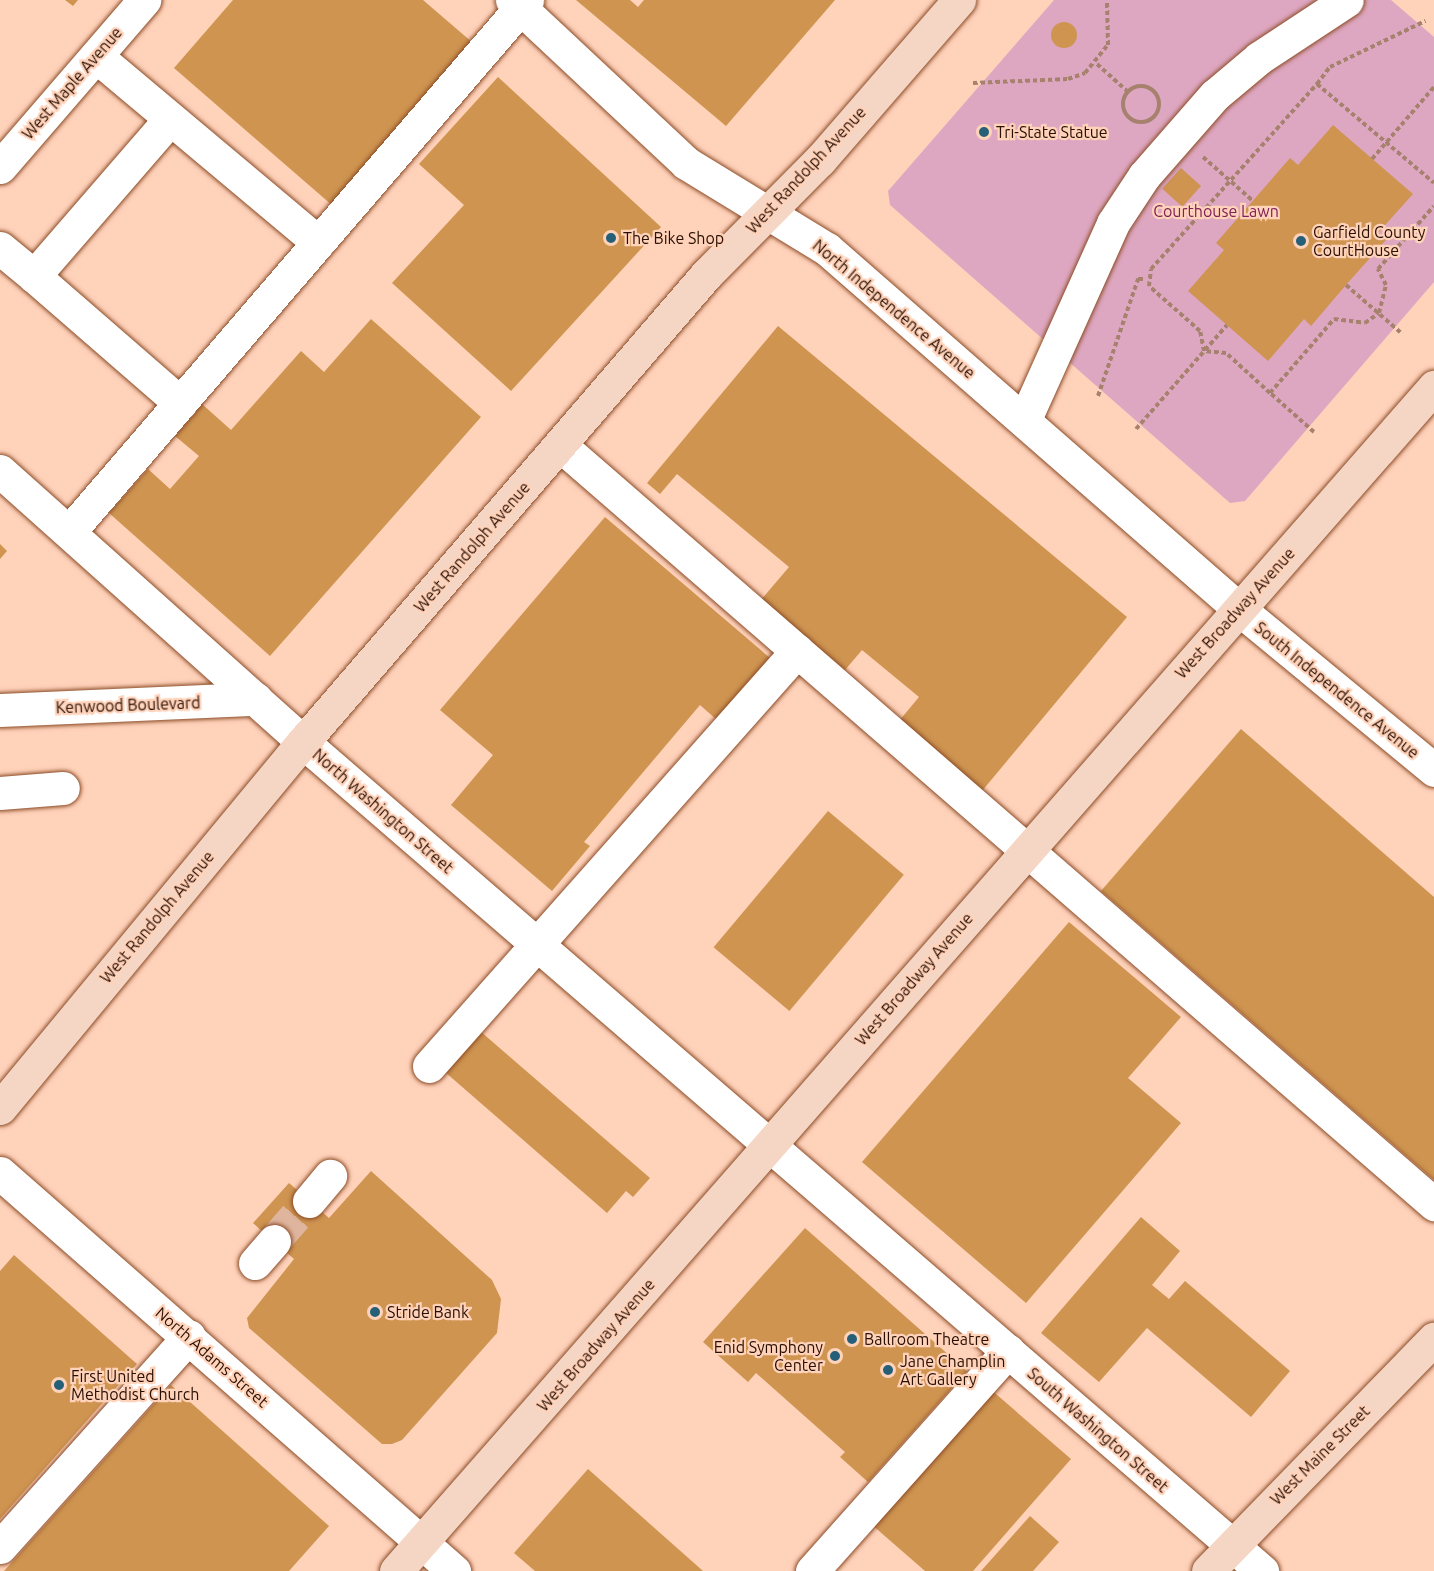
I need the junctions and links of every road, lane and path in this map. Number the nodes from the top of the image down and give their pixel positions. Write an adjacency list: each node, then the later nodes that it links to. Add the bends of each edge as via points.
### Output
1 (144, 0): 7 (street, West Maple Avenue)
2 (959, 0): 21 (main road, West Randolph Avenue, via 820,160)
3 (1107, 0): 8 (path, via 1108,45)
4 (1347, 0): 34 (street, via 1259,58 1215,95 1144,176 1113,223)
5 (520, 2): 21 (street, North Independence Avenue, via 686,163); 22 (street)
6 (1425, 21): 10 (path, via 1330,68)
7 (96, 56): 13 (street); 16 (street, West Maple Avenue)
8 (1097, 64): 9 (path, via 1068,79); 12 (path)
9 (973, 82)
10 (1317, 84): 14 (path); 24 (path)
11 (1434, 87): 14 (path)
12 (1127, 91): 12 (path, via 1122,100 1128,118 1137,122 1155,116 1158,98 1152,90 1144,86)
13 (170, 119): 22 (street); 23 (street)
14 (1387, 141): 15 (path); 17 (path)
15 (1372, 159)
16 (0, 166)
17 (1434, 183)
18 (1236, 186): 19 (path)
19 (1253, 201)
20 (1434, 206): 26 (path, via 1378,269 1386,285)
21 (766, 213): 34 (street, North Independence Avenue, via 828,249); 37 (main road, West Randolph Avenue)
22 (318, 242): 33 (street)
23 (12, 265): 33 (street)
24 (1146, 279): 29 (path, via 1200,331); 32 (path, via 1138,279)
25 (1346, 285): 26 (path)
26 (1379, 313): 28 (path); 31 (path, via 1365,323 1334,319)
27 (1227, 325): 29 (path)
28 (1400, 332)
29 (1204, 351): 31 (path, via 1226,353); 35 (path)
30 (1434, 387): 40 (main road, West Broadway Avenue)
31 (1270, 393): 36 (path)
32 (1098, 396)
33 (180, 403): 39 (street)
34 (1025, 419): 40 (street, North Independence Avenue)
35 (1136, 429)
36 (1314, 432)
37 (560, 445): 41 (street); 44 (main road, West Randolph Avenue)
38 (0, 471): 39 (street, North Washington Street)
39 (69, 532): 42 (street, North Washington Street)
40 (1239, 609): 45 (street, South Independence Avenue); 48 (main road, West Broadway Avenue)
41 (797, 651): 48 (street); 49 (street)
42 (256, 699): 43 (street, Kenwood Boulevard); 44 (street, North Washington Street)
43 (0, 710)
44 (303, 742): 49 (street, North Washington Street); 51 (main road, West Randolph Avenue)
45 (1434, 770)
46 (63, 788): 47 (street)
47 (0, 793)
48 (1026, 849): 52 (main road, West Broadway Avenue); 56 (street)
49 (538, 945): 50 (street); 52 (street, North Washington Street)
50 (429, 1065)
51 (0, 1108)
52 (773, 1144): 59 (street, South Washington Street); 60 (main road, West Broadway Avenue)
53 (0, 1173): 57 (street, North Adams Street)
54 (330, 1176): 55 (street)
55 (309, 1201)
56 (1434, 1204)
57 (189, 1336): 60 (street, North Adams Street); 61 (street)
58 (1434, 1339): 62 (main road, West Maine Street)
59 (1008, 1351): 62 (street, South Washington Street); 65 (street)
60 (422, 1543): 63 (main road, West Broadway Avenue); 64 (street, North Adams Street)
61 (0, 1546)
62 (1230, 1546): 66 (main road, West Maine Street); 67 (street, South Washington Street)
63 (396, 1571)
64 (454, 1571)
65 (812, 1571)
66 (1208, 1571)
67 (1262, 1571)

